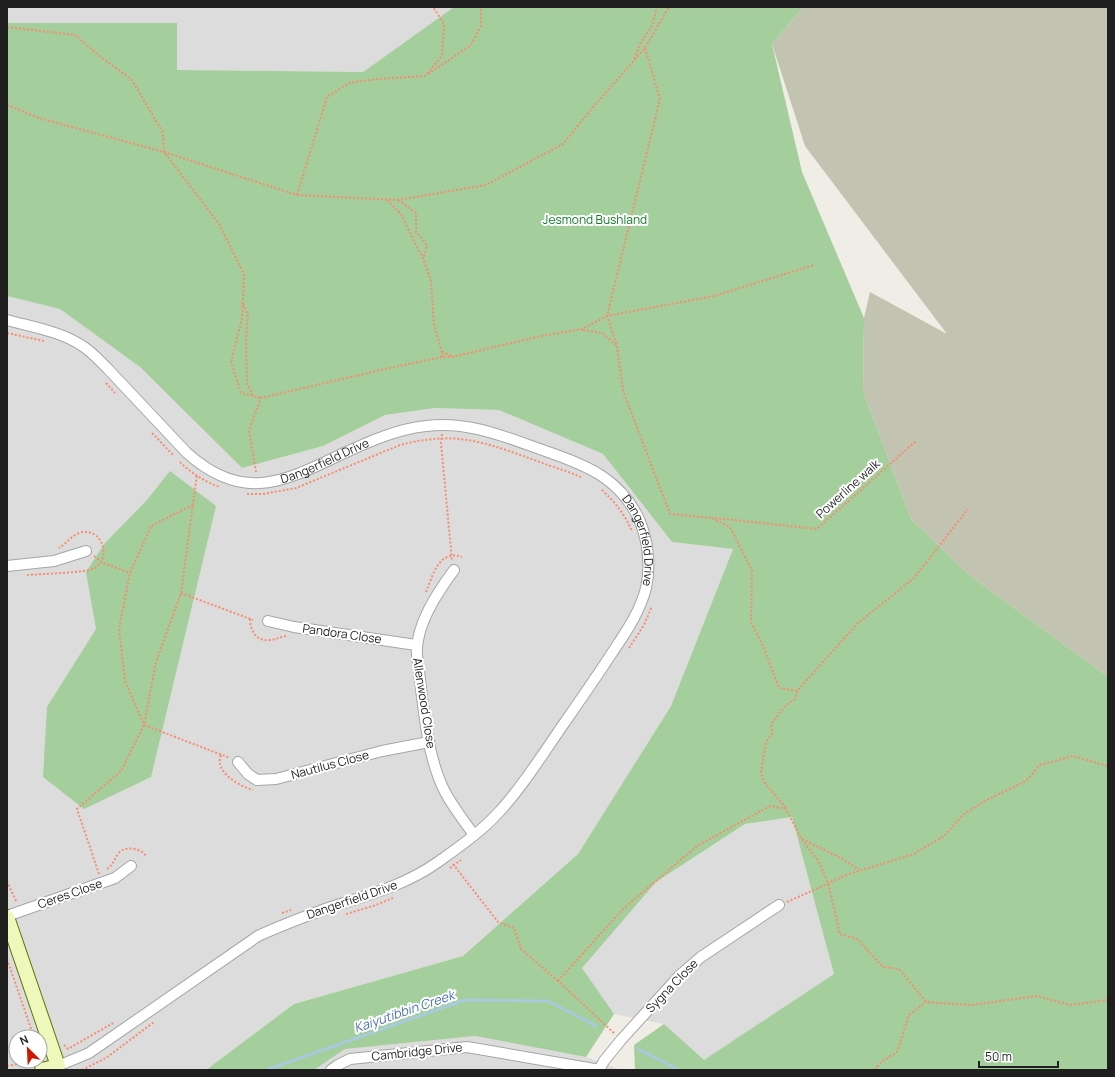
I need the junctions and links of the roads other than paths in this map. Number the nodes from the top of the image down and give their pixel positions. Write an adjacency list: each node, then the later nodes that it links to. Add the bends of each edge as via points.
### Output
1 (7, 320): 9 (street, Dangerfield Drive, via 53,333 81,345 101,362 199,464 239,482 258,483 287,479 392,433 426,426 464,425 483,429 578,462 618,488 641,526 647,553 648,578 638,612 591,686 519,788 498,814)
2 (86, 551): 3 (street, via 54,561)
3 (7, 566)
4 (454, 570): 6 (street, Allenwood Close, via 438,591)
5 (268, 621): 6 (street, Pandora Close)
6 (416, 645): 7 (street, Allenwood Close)
7 (429, 742): 8 (street, Nautilus Close, via 382,751 276,779 257,780); 9 (street, Allenwood Close, via 445,792)
8 (238, 762)
9 (474, 835): 14 (street, Dangerfield Drive, via 412,878 379,892 289,922 258,936 89,1053)
10 (131, 866): 12 (street, Ceres Close, via 115,878)
11 (779, 905): 17 (street, Sygna Close, via 701,957 680,975 604,1061)
12 (7, 917): 14 (street)
13 (548, 1065): 16 (street, Cambridge Drive, via 478,1048 456,1047 350,1059); 17 (street, Cambridge Drive)
14 (58, 1066): 15 (street, Dangerfield Drive)
15 (42, 1070)
16 (331, 1070)
17 (599, 1070)

